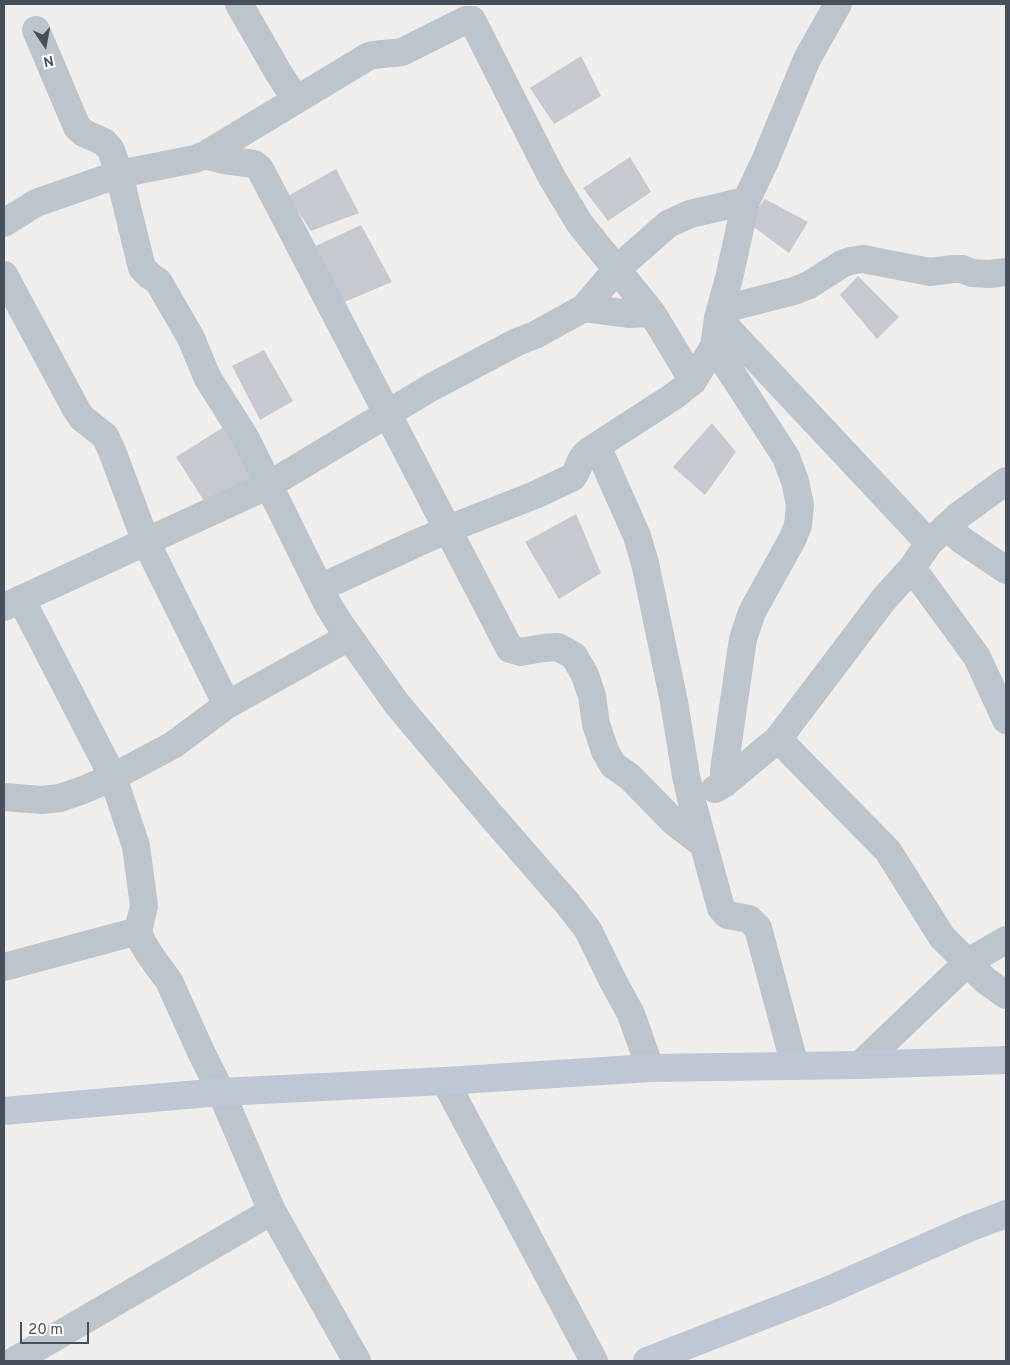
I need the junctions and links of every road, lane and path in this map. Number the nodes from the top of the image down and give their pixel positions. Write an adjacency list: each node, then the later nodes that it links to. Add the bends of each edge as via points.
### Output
1 (239, 4): 4 (street)
2 (838, 4): 7 (street, via 807,59)
3 (36, 30): 6 (street, via 77,127 104,142 111,150)
4 (296, 100): 5 (street); 9 (street, via 369,56 402,52 472,20 552,176 580,224)
5 (205, 156): 6 (street); 17 (street, via 254,164 260,170)
6 (119, 174): 8 (street, via 36,203); 20 (street, via 142,268 158,281 164,291 191,338 207,378 246,439)
7 (746, 201): 9 (street, via 690,214 668,224); 14 (street)
8 (4, 223)
9 (617, 269): 12 (street); 13 (street)
10 (1006, 272): 14 (street, via 989,274 954,269 930,272 863,259 842,264 794,291)
11 (4, 275): 23 (street, via 76,409 105,436)
12 (584, 308): 13 (street, via 630,314); 17 (street, via 430,388)
13 (652, 313): 16 (street)
14 (719, 314): 15 (street); 22 (street)
15 (714, 346): 16 (street); 33 (street, via 786,457 800,505 793,538 752,612 743,640)
16 (693, 381): 18 (street)
17 (388, 414): 20 (street); 21 (street)
18 (597, 446): 21 (street, via 582,458 573,477); 35 (street, via 637,536 645,563)
19 (1006, 481): 22 (street)
20 (269, 486): 23 (street); 26 (street)
21 (448, 529): 26 (street); 36 (street, via 510,650 521,652 558,647 574,656 585,675 596,724 613,765 630,777 674,822)
22 (938, 535): 24 (street); 25 (street, via 963,541)
23 (146, 542): 27 (street); 29 (street)
24 (912, 568): 30 (street, via 977,658); 31 (street, via 884,599)
25 (1006, 570)
26 (320, 588): 28 (street)
27 (12, 603): 32 (street)
28 (349, 637): 29 (street); 45 (street, via 397,704 588,930 631,1014)
29 (227, 705): 32 (street, via 173,745)
30 (1006, 720)
31 (778, 739): 33 (street); 39 (street, via 888,851 942,937)
32 (113, 777): 34 (street, via 60,798 42,800); 37 (street, via 136,846 144,906)
33 (725, 783): 35 (street)
34 (4, 796)
35 (692, 802): 36 (street)
36 (703, 844): 44 (street, via 721,908 727,915 749,919 758,928)
37 (138, 931): 40 (street); 47 (street, via 169,981)
38 (1006, 940): 39 (street)
39 (968, 962): 41 (street); 43 (street)
40 (4, 967)
41 (1006, 995)
42 (1006, 1060): 43 (main road)
43 (860, 1065): 44 (main road)
44 (795, 1066): 45 (main road)
45 (650, 1068): 46 (main road)
46 (445, 1081): 47 (main road); 53 (street)
47 (221, 1092): 48 (main road); 49 (street)
48 (4, 1111)
49 (272, 1211): 51 (street); 52 (street)
50 (1006, 1214): 54 (main road, via 824,1292)
51 (14, 1361)
52 (357, 1361)
53 (594, 1361)
54 (647, 1361)

